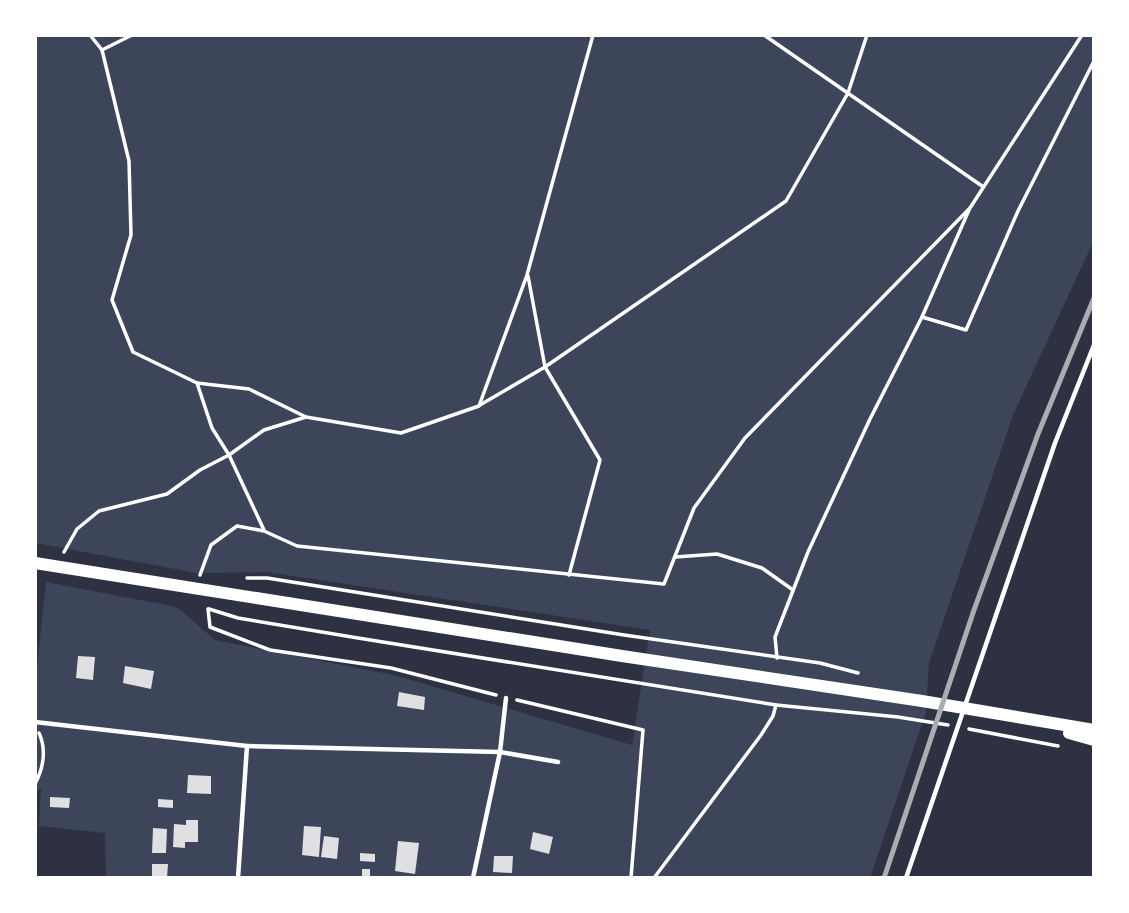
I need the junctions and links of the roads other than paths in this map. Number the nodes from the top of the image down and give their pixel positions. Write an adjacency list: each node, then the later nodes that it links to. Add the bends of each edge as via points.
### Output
1 (1094, 345): 13 (lane, via 1055,443)
2 (35, 563): 4 (main road)
3 (506, 698): 9 (lane)
4 (1036, 722): 6 (main road); 7 (main road)
5 (35, 723): 8 (lane)
6 (1094, 730)
7 (1094, 740)
8 (247, 746): 9 (lane); 11 (lane)
9 (500, 752): 10 (lane); 12 (lane)
10 (558, 762)
11 (238, 878)
12 (473, 878)
13 (906, 878)

